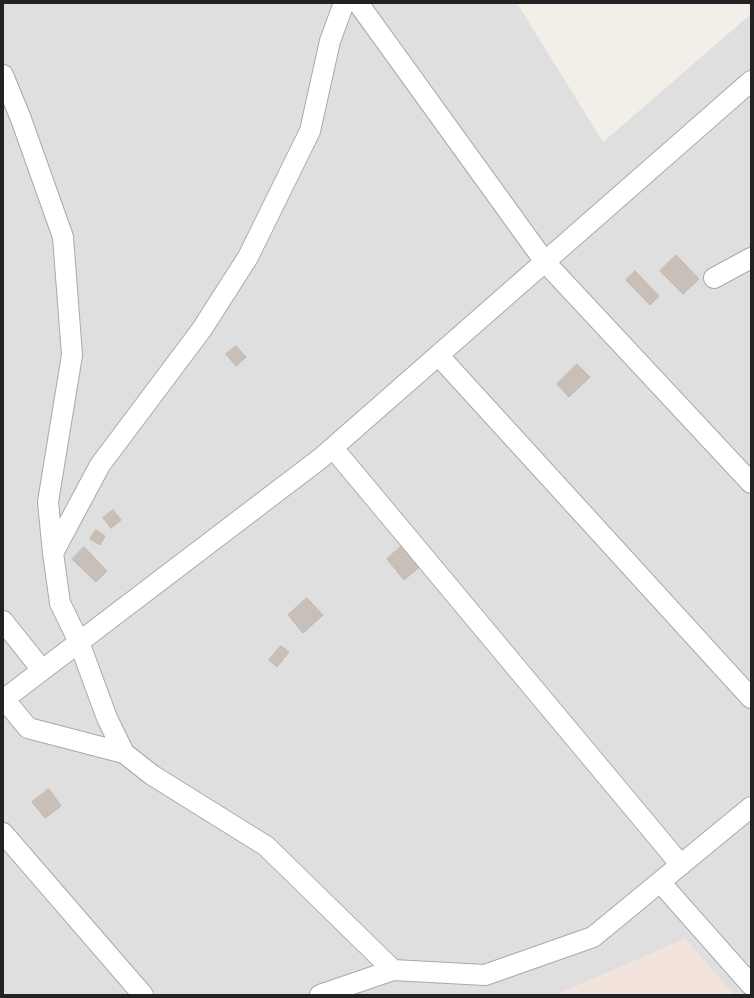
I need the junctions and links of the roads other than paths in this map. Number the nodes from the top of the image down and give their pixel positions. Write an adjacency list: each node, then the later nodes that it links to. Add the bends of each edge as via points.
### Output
1 (344, 3): 11 (street, via 330,41 310,131 248,256 202,329 100,465)
2 (358, 3): 6 (street)
3 (3, 75): 11 (street, via 63,237 72,355 48,502)
4 (751, 81): 6 (street)
5 (751, 258): 7 (street)
6 (545, 262): 8 (street); 10 (street)
7 (714, 278)
8 (438, 356): 9 (street); 15 (street)
9 (333, 448): 13 (street); 20 (street)
10 (751, 483)
11 (54, 553): 13 (street, via 60,602)
12 (3, 621): 14 (street)
13 (79, 642): 14 (street); 17 (street, via 107,718)
14 (42, 670): 16 (street)
15 (751, 698)
16 (3, 700): 17 (street, via 28,728)
17 (124, 753): 22 (street, via 152,775 266,846)
18 (751, 807): 20 (street)
19 (3, 833): 24 (street)
20 (681, 865): 21 (street)
21 (660, 882): 22 (street, via 593,936 484,975); 23 (street)
22 (393, 970): 25 (street)
23 (751, 985)
24 (143, 995)
25 (320, 995)

